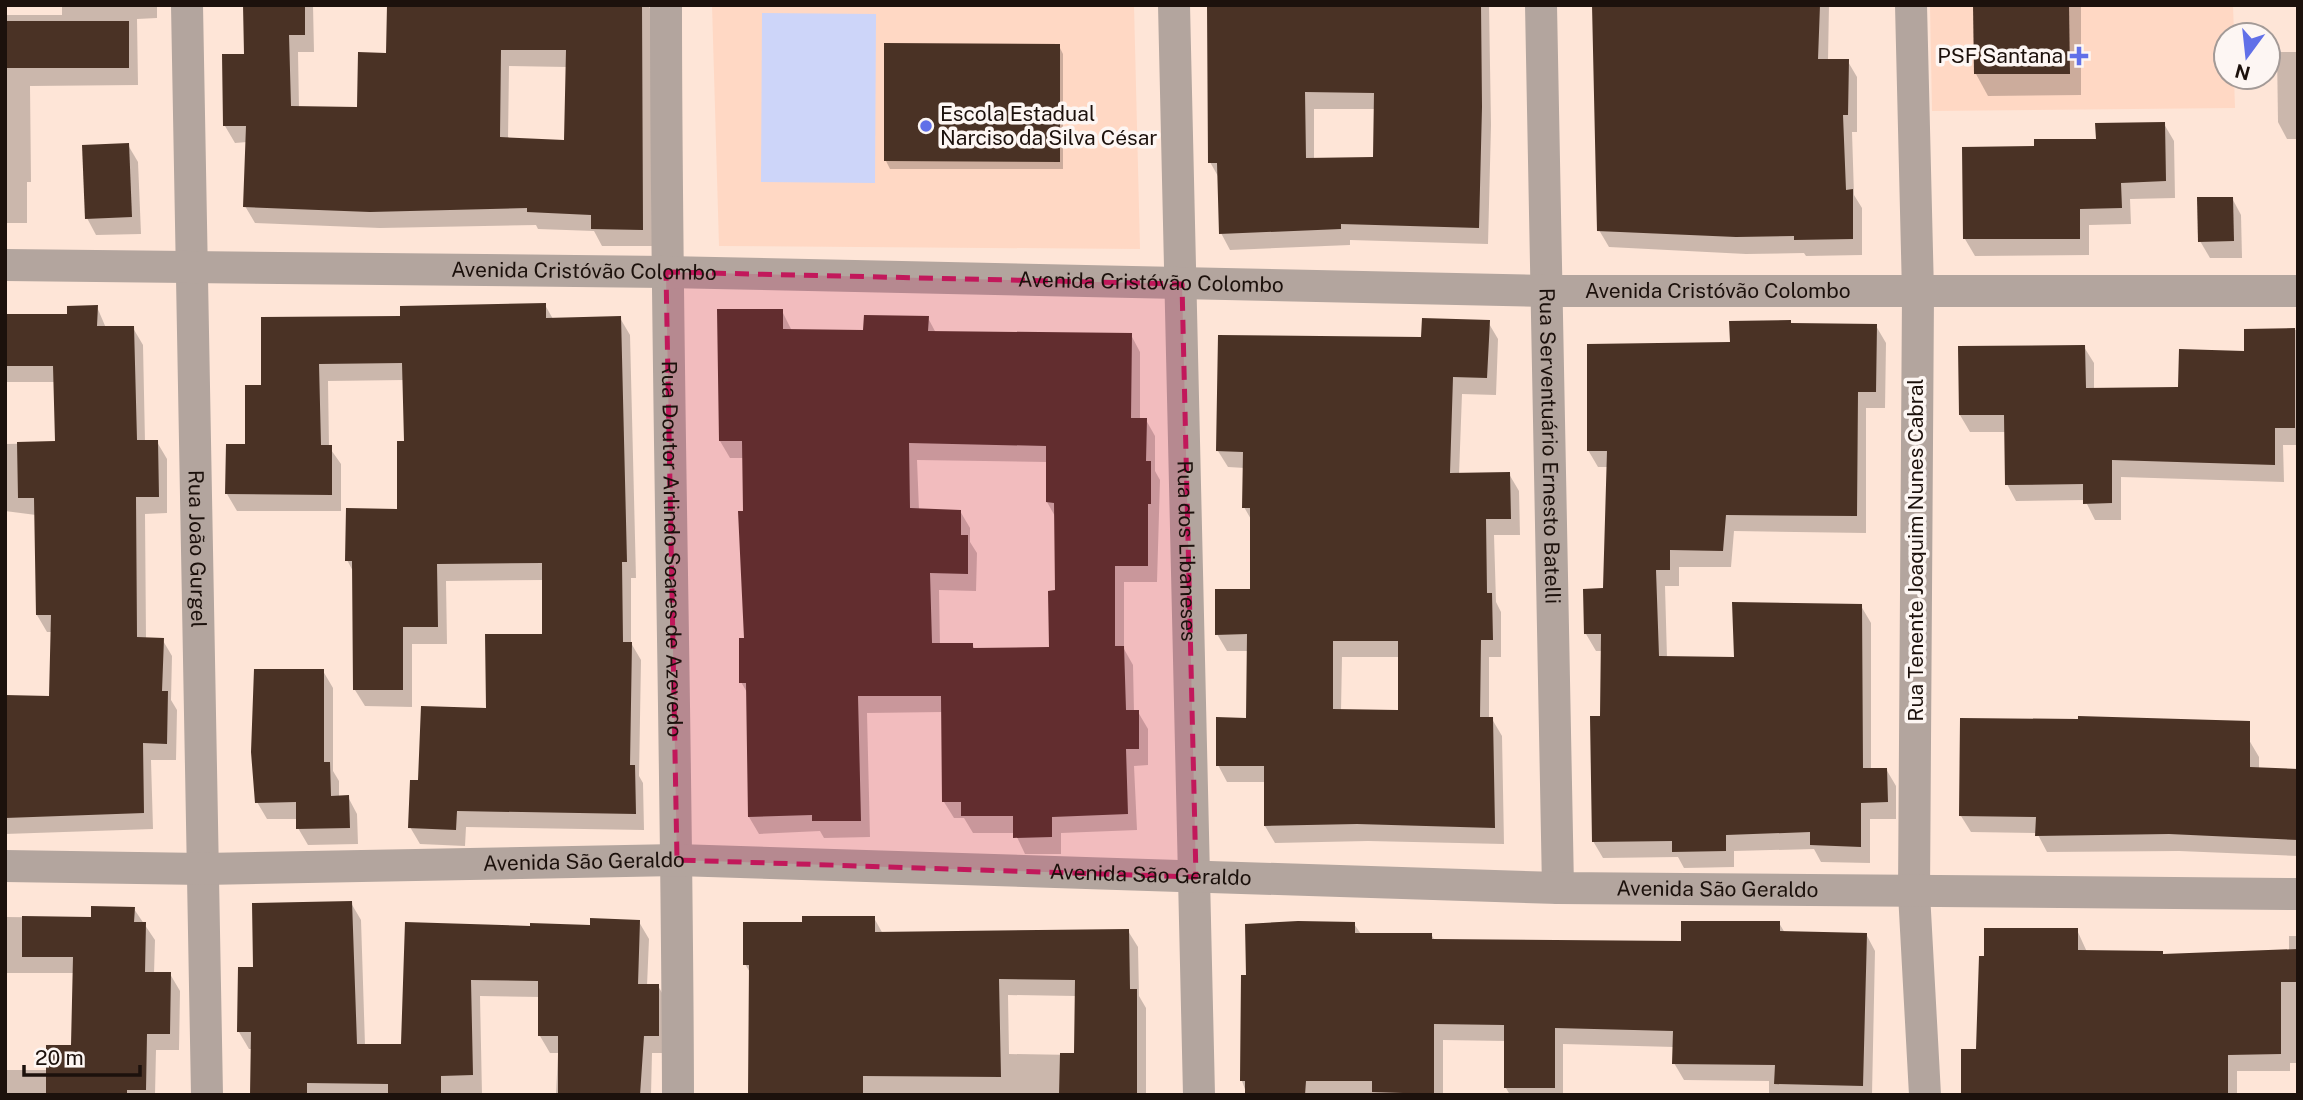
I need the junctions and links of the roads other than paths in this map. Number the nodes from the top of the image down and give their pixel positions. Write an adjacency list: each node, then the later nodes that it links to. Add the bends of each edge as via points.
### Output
1 (187, 5): 7 (street, Rua João Gurgel)
2 (666, 5): 8 (street, Rua Doutor Arlindo Soares de Azevedo)
3 (1174, 5): 9 (street, Rua dos Libaneses)
4 (1541, 5): 10 (street, Rua Serventuário Ernesto Batelli)
5 (1911, 5): 12 (street, Rua Tenente Joaquim Nunes Cabral)
6 (5, 265): 7 (street, Avenida Cristóvão Colombo)
7 (192, 267): 8 (street, Avenida Cristóvão Colombo); 15 (street, Rua João Gurgel)
8 (666, 272): 9 (street, Avenida Cristóvão Colombo); 13 (street, Rua Doutor Arlindo Soares de Azevedo)
9 (1182, 284): 10 (street, Avenida Cristóvão Colombo); 16 (street, Rua dos Libaneses)
10 (1546, 291): 12 (street, Avenida Cristóvão Colombo); 17 (street, Rua Serventuário Ernesto Batelli)
11 (2298, 291): 12 (street, Avenida Cristóvão Colombo)
12 (1918, 293): 18 (street, Rua Tenente Joaquim Nunes Cabral)
13 (677, 860): 15 (street, Avenida São Geraldo); 16 (street, Avenida São Geraldo); 21 (street, Rua Doutor Arlindo Soares de Azevedo)
14 (5, 866): 15 (street, Avenida São Geraldo)
15 (203, 869): 20 (street, Rua João Gurgel)
16 (1196, 877): 17 (street, Avenida São Geraldo); 22 (street, Rua dos Libaneses)
17 (1558, 888): 18 (street, Avenida São Geraldo)
18 (1914, 892): 19 (street, Avenida São Geraldo); 23 (street, Rua Tenente Joaquim Nunes Cabral)
19 (2298, 894)
20 (207, 1095)
21 (678, 1095)
22 (1199, 1095)
23 (1925, 1095)

